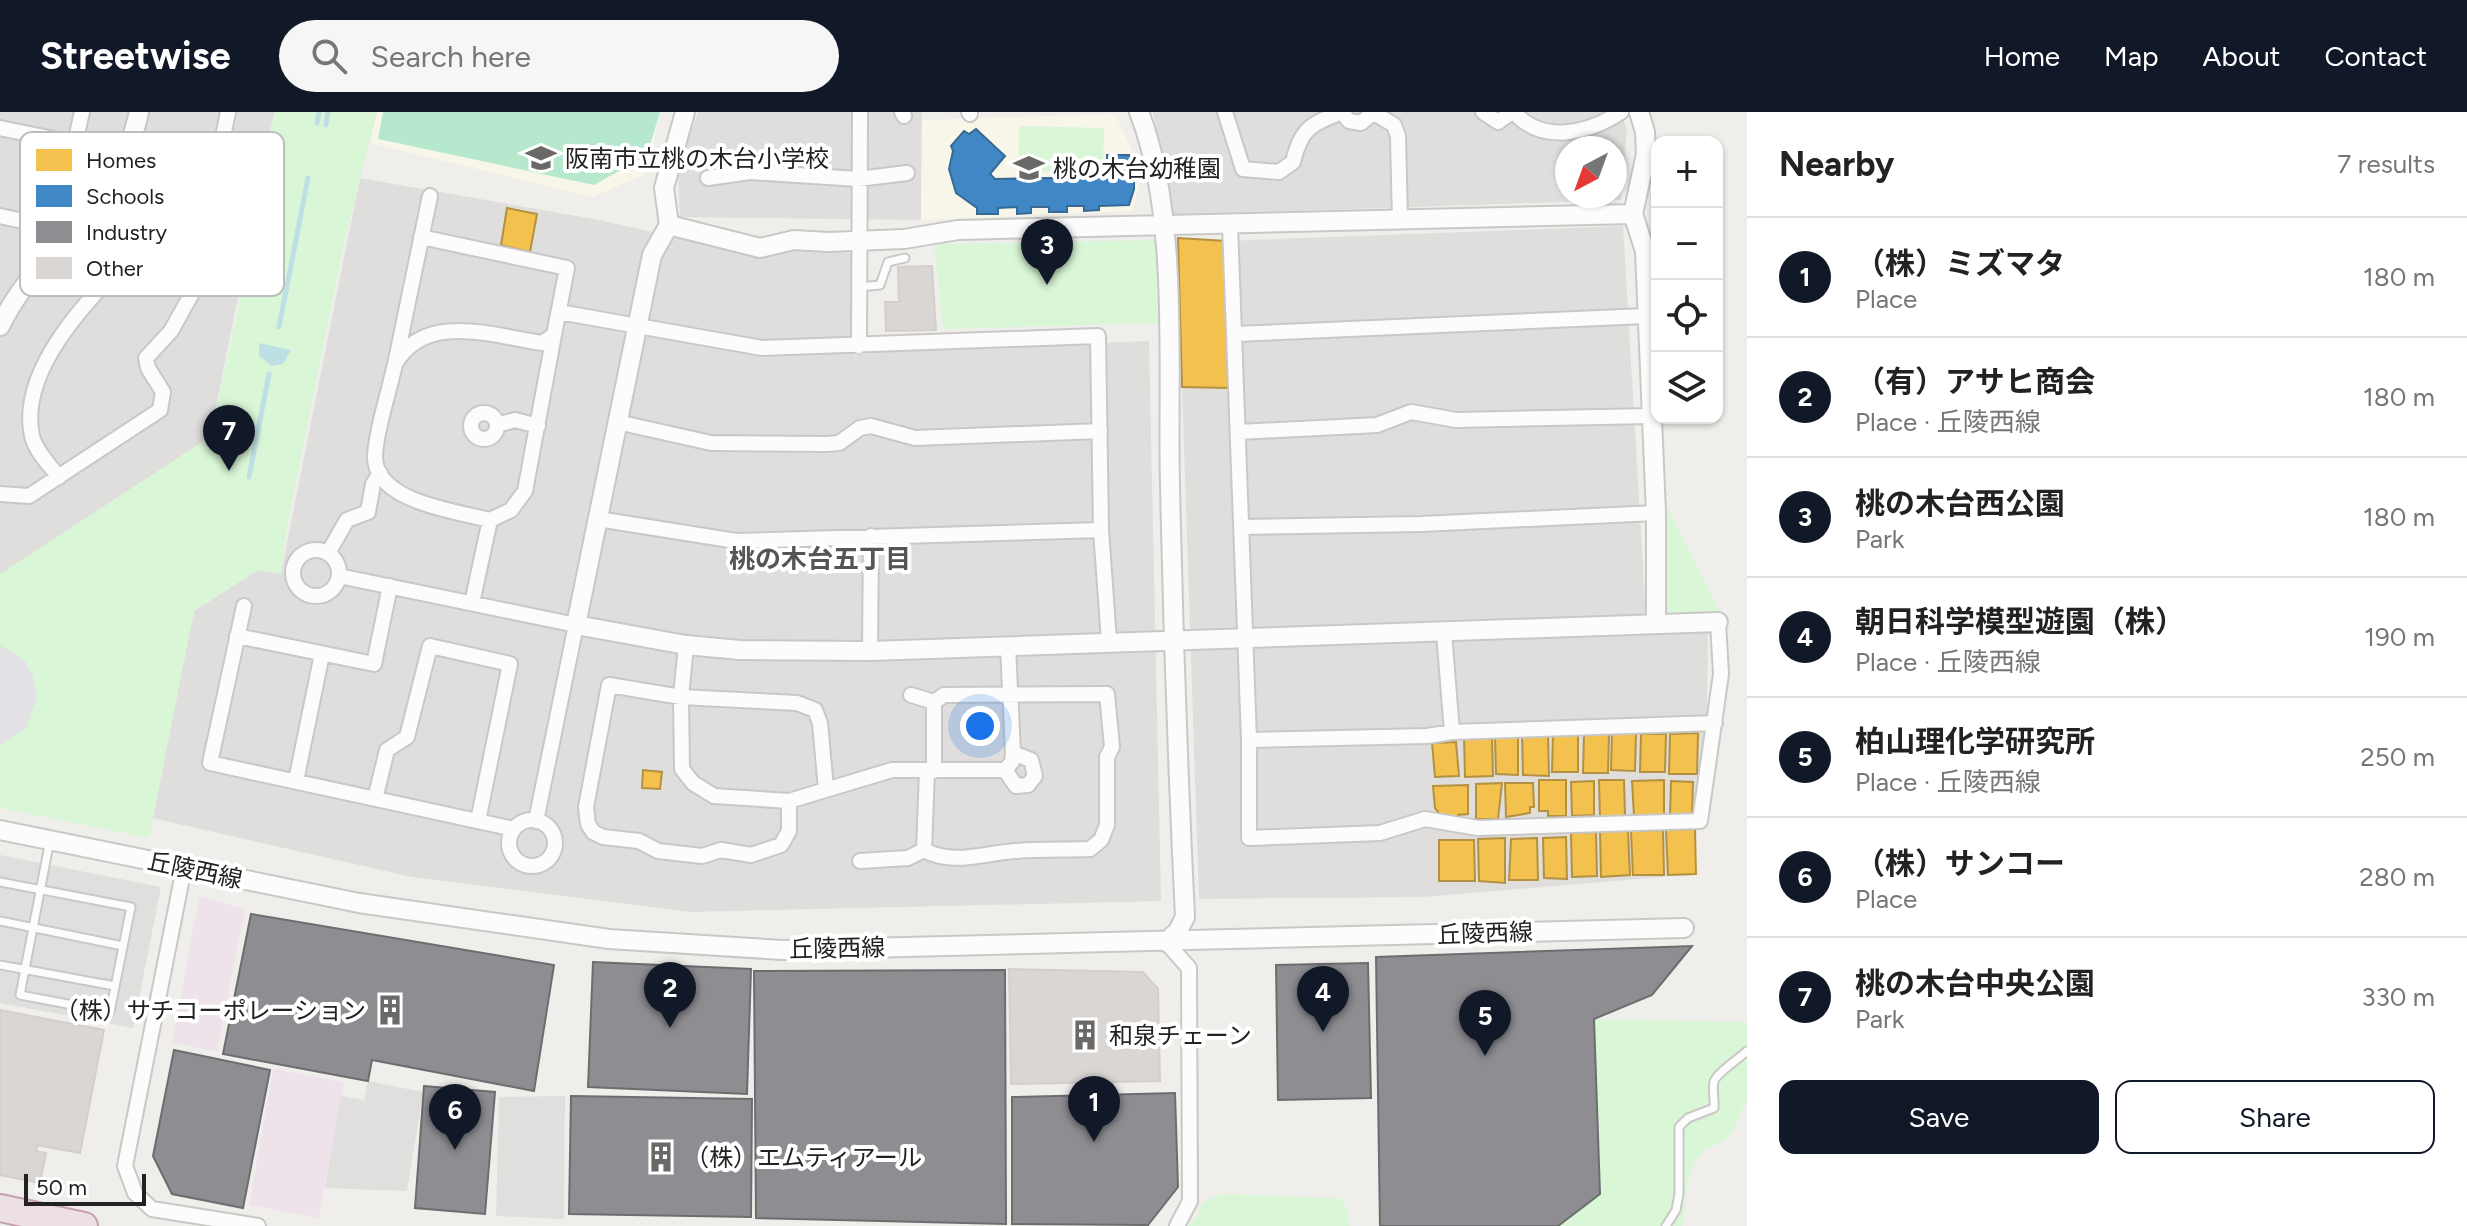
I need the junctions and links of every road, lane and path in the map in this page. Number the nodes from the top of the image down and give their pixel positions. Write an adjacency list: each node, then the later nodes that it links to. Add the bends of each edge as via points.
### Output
1 (82, 112): 16 (street)
2 (139, 112): 17 (street)
3 (228, 112): 18 (street)
4 (685, 112): 27 (street, via 664,188)
5 (860, 112): 21 (street)
6 (1139, 112): 29 (street)
7 (1225, 112): 8 (street, via 1243,169 1279,172 1293,162 1308,128)
8 (1342, 112): 9 (street, via 1355,123 1367,121)
9 (1374, 112): 26 (street, via 1394,125 1398,136)
10 (1483, 112): 11 (street, via 1498,122)
11 (1513, 112): 12 (street, via 1538,129 1566,133 1597,128)
12 (1621, 112)
13 (1639, 112): 23 (street, via 1646,154)
14 (0, 128): 15 (street)
15 (20, 132)
16 (77, 132)
17 (132, 132)
18 (224, 132)
19 (907, 173): 21 (street)
20 (708, 178): 21 (street, via 750,172)
21 (858, 179): 31 (street)
22 (430, 196): 30 (street)
23 (1633, 214): 26 (street); 38 (street, via 1645,251)
24 (0, 216): 25 (street)
25 (20, 220)
26 (1400, 221): 28 (street)
27 (669, 225): 31 (street, via 760,248 794,240); 40 (street, via 652,255)
28 (1230, 225): 29 (street); 41 (street)
29 (1164, 227): 31 (street, via 958,230 934,237); 72 (street)
30 (421, 237): 37 (street, via 567,268); 44 (street)
31 (861, 239): 33 (street)
32 (905, 258): 33 (lane, via 888,262 880,285)
33 (860, 287): 43 (street)
34 (20, 295): 39 (street)
35 (93, 296): 53 (street, via 66,324 36,389 32,439)
36 (190, 296): 53 (street, via 171,331 146,358 163,392 160,410)
37 (559, 312): 40 (street); 42 (street)
38 (1646, 316): 41 (street); 45 (street)
39 (2, 317)
40 (635, 327): 43 (street, via 762,348); 46 (street)
41 (1236, 334): 51 (street)
42 (554, 335): 44 (street, via 542,343 448,330 423,336); 49 (street)
43 (859, 346): 50 (street, via 1098,336)
44 (395, 364): 52 (street, via 375,457)
45 (1651, 416): 51 (street, via 1456,420 1411,412 1377,425)
46 (617, 422): 50 (street, via 711,443 839,443 871,426 915,438); 56 (street)
47 (1651, 424): 55 (street)
48 (497, 425): 49 (street, via 515,420)
49 (538, 426): 57 (street, via 525,491 511,510)
50 (1100, 431): 59 (street)
51 (1239, 432): 58 (street)
52 (380, 473): 57 (street, via 410,500); 61 (street, via 368,512 347,520)
53 (59, 477): 54 (street, via 29,496)
54 (0, 494)
55 (1656, 513): 58 (street); 67 (street)
56 (598, 519): 60 (street, via 736,541); 68 (street)
57 (490, 520): 64 (street)
58 (1242, 527): 71 (street)
59 (1101, 530): 60 (street); 73 (street)
60 (871, 536): 76 (street)
61 (328, 553): 62 (street); 62 (street, via 312,550 299,558 293,572 297,587 321,596 334,588)
62 (339, 576): 63 (street)
63 (390, 586): 64 (street); 77 (street, via 374,664)
64 (472, 603): 68 (street)
65 (244, 606): 70 (street)
66 (1718, 622): 67 (street); 82 (street, via 1721,674)
67 (1656, 624): 69 (street)
68 (576, 625): 74 (street); 93 (street)
69 (1444, 633): 71 (street); 83 (street)
70 (237, 636): 77 (street); 88 (street, via 210,763)
71 (1244, 637): 72 (street); 84 (street)
72 (1175, 639): 73 (street); 105 (street, via 1185,917)
73 (1109, 641): 75 (street)
74 (686, 645): 76 (street); 79 (street)
75 (1008, 646): 76 (street); 80 (street)
76 (870, 651)
77 (322, 654): 88 (street)
78 (911, 695): 81 (street)
79 (681, 697): 89 (street, via 797,703 815,710); 91 (street, via 682,769 693,783 714,796); 91 (street, via 609,685 586,807 593,832 639,841 658,851 751,855 781,845 789,831)
80 (1011, 697): 81 (street, via 944,695); 85 (street); 97 (street, via 1107,694 1112,747 1107,757 1107,825 1101,840 1090,849 1007,851 969,858 946,858)
81 (934, 702): 87 (street)
82 (1715, 723): 83 (street); 84 (street, via 1700,821 1478,828 1425,819 1380,833 1249,838)
83 (1452, 732): 84 (street)
84 (1249, 740)
85 (1013, 753): 86 (street); 86 (street, via 1031,760 1035,776 1028,785 1016,786)
86 (1005, 770): 87 (street)
87 (931, 771): 89 (street, via 892,770); 97 (street)
88 (296, 781): 90 (street)
89 (826, 789): 91 (street)
90 (375, 799): 92 (street); 92 (street, via 387,750 407,737 430,646 510,664)
91 (789, 801)
92 (478, 821): 94 (street)
93 (536, 821): 94 (street); 94 (street, via 550,829 555,845 541,865 515,859 509,844)
94 (514, 829)
95 (0, 830): 96 (street, 丘陵西線)
96 (50, 840): 99 (street, 丘陵西線); 101 (lane)
97 (924, 850): 98 (street, via 908,858)
98 (860, 861)
99 (184, 868): 105 (street, 丘陵西線, via 359,903 609,939 782,950); 113 (street, via 125,1166 135,1193 152,1209)
100 (0, 882): 101 (lane)
101 (40, 890): 103 (lane); 106 (lane, via 131,907)
102 (0, 921): 103 (lane)
103 (33, 928): 106 (lane); 108 (lane)
104 (1684, 928): 105 (street, 丘陵西線)
105 (1166, 942): 114 (street, via 1189,968 1190,1201)
106 (123, 946): 109 (lane)
107 (0, 965): 108 (lane)
108 (25, 969): 109 (lane); 109 (lane, via 20,995 110,1012)
109 (115, 986)
110 (1747, 1051): 115 (lane, via 1719,1073 1714,1108 1679,1127 1679,1194)
111 (0, 1208): 112 (highway)
112 (84, 1226)
113 (258, 1226)
114 (1177, 1226)
115 (1666, 1226)

